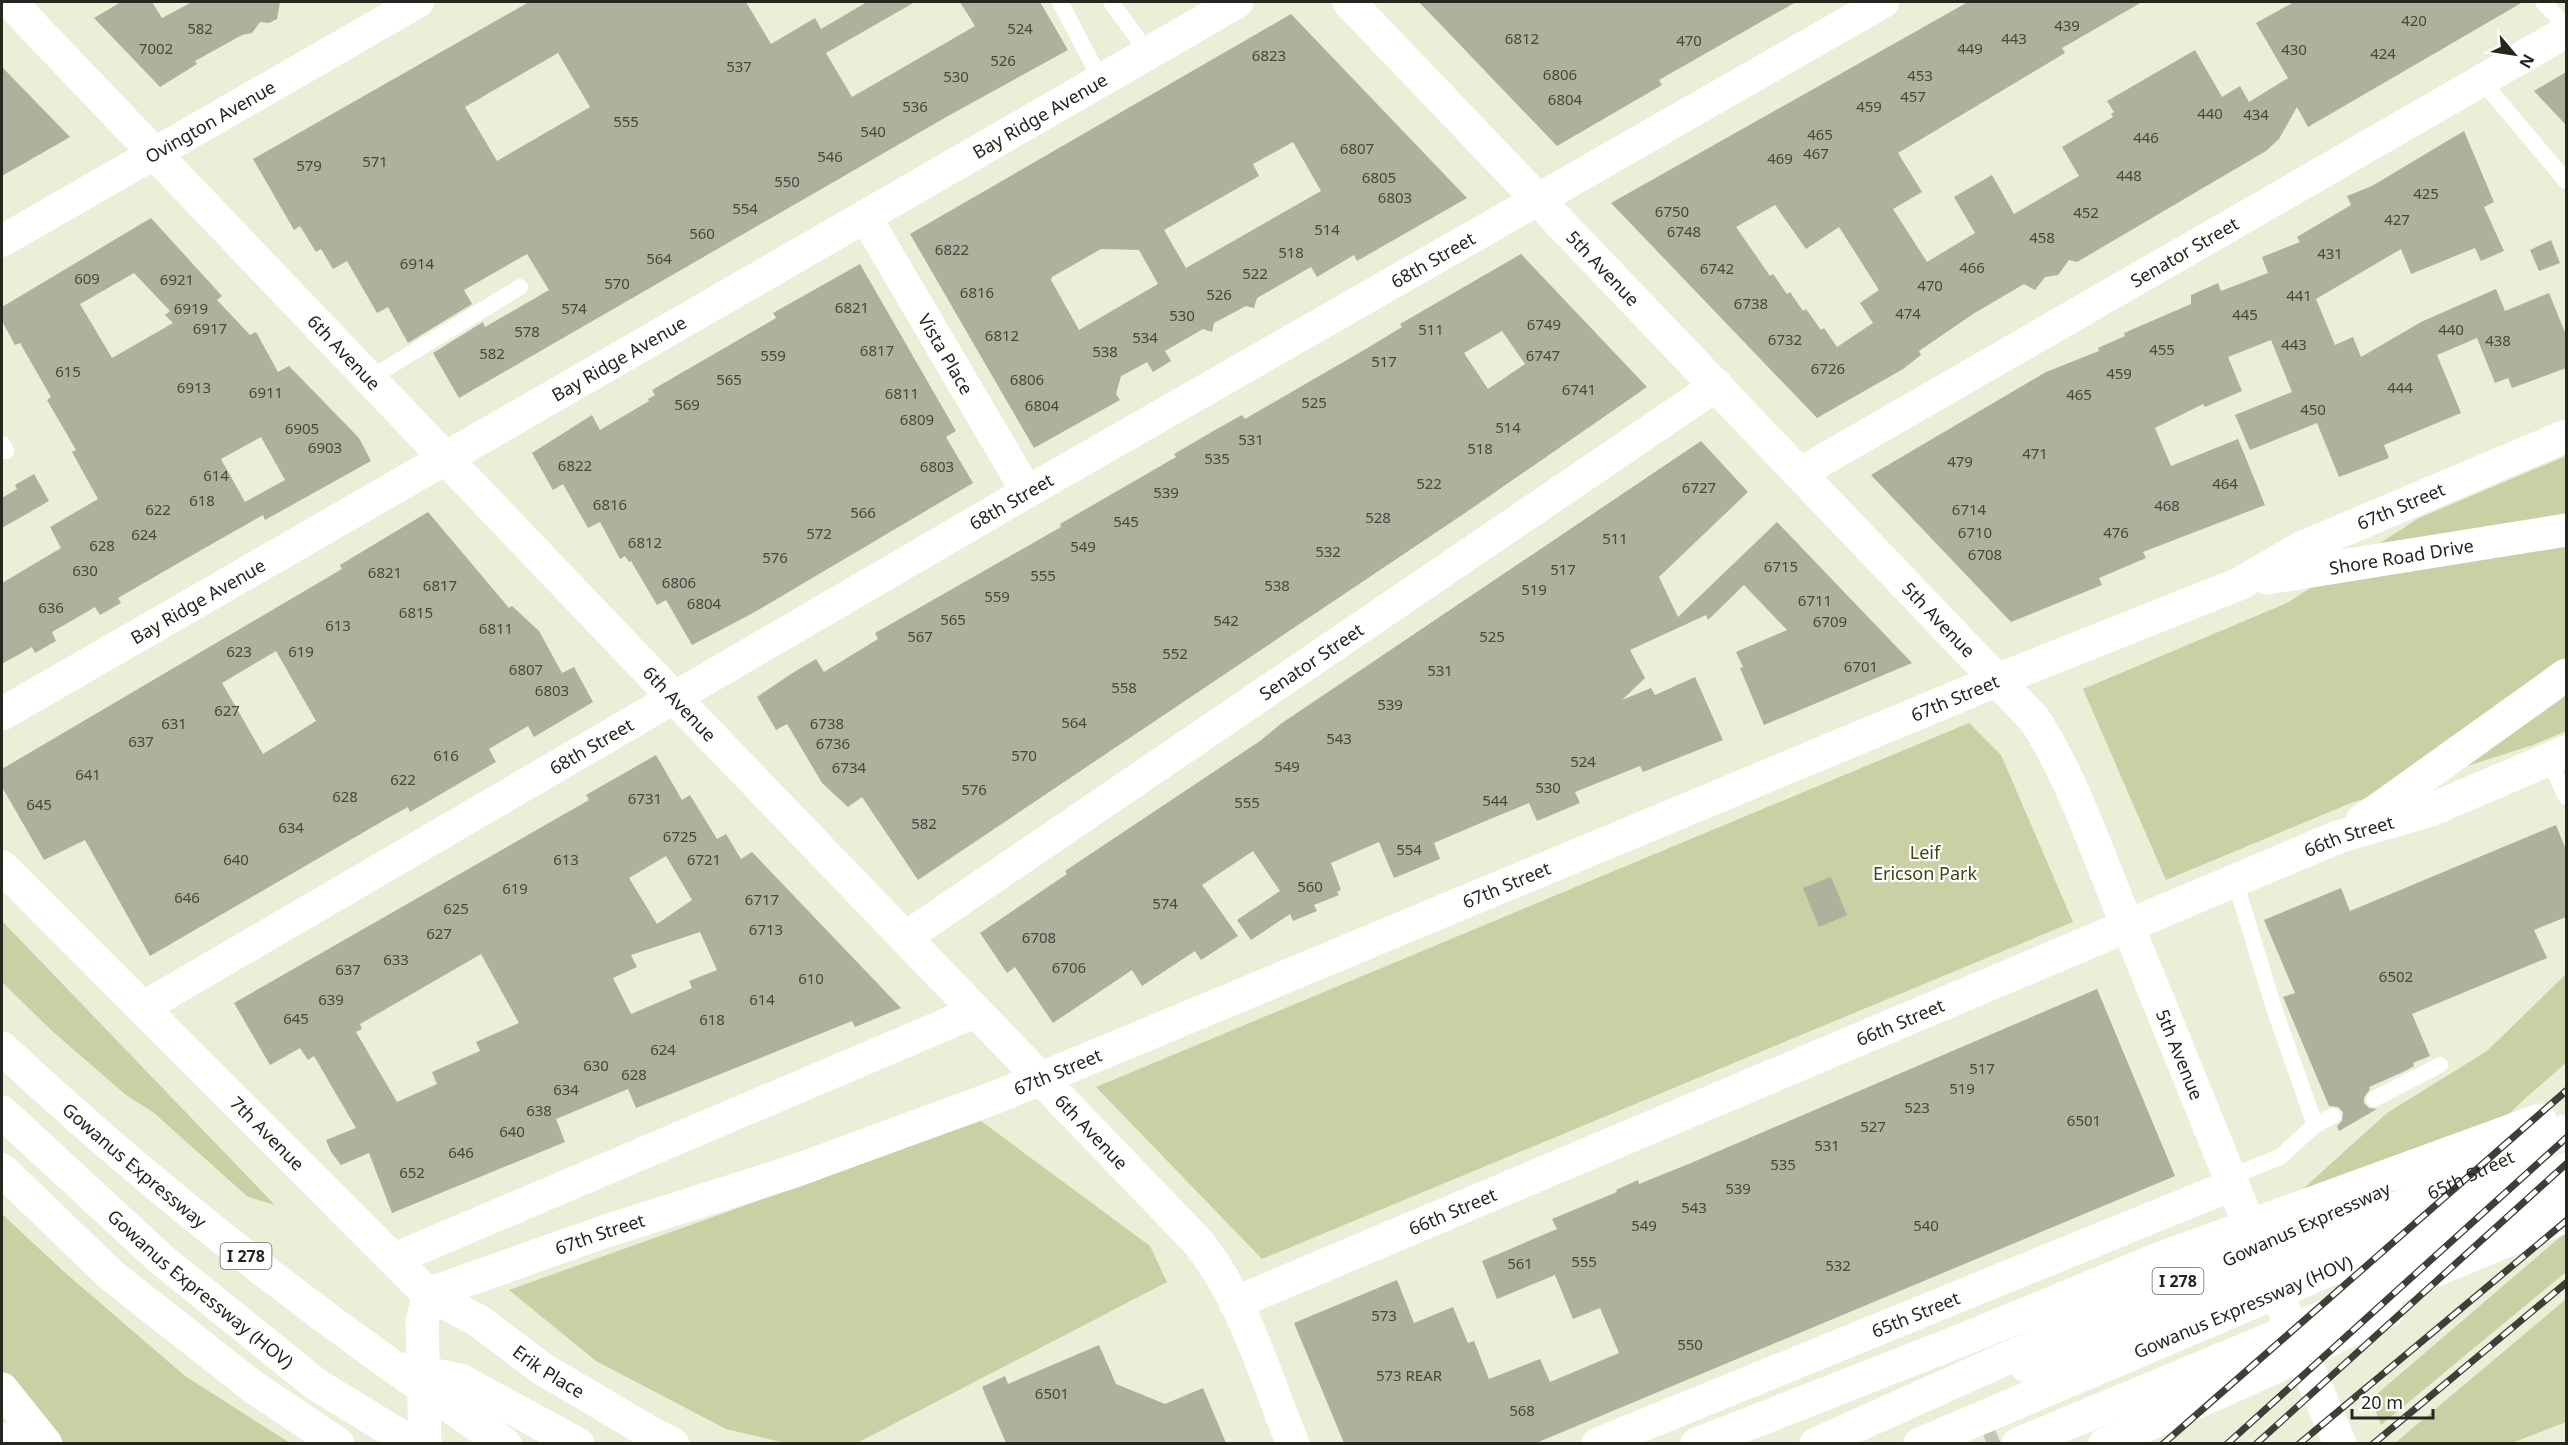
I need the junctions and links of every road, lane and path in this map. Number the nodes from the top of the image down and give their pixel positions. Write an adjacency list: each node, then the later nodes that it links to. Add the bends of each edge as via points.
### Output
1 (418, 2): 14 (street, Ovington Avenue)
2 (1060, 2): 12 (lane)
3 (1111, 2): 11 (lane)
4 (1237, 2): 11 (main road, Bay Ridge Avenue)
5 (1349, 2): 16 (main road, 5th Avenue)
6 (1883, 2): 16 (street, 68th Street)
7 (2543, 2): 9 (lane)
8 (12, 13): 14 (main road, 6th Avenue)
9 (2566, 26)
10 (2566, 32): 13 (street, Senator Street)
11 (1148, 53): 12 (main road, Bay Ridge Avenue)
12 (1101, 80): 17 (main road, Bay Ridge Avenue)
13 (2482, 81): 15 (lane); 24 (street, Senator Street)
14 (155, 154): 18 (street, Ovington Avenue); 20 (main road, 6th Avenue)
15 (2566, 181)
16 (1538, 201): 21 (main road, 5th Avenue); 25 (street, 68th Street)
17 (866, 216): 23 (main road, Bay Ridge Avenue); 25 (street, Vista Place)
18 (2, 241)
19 (520, 287): 20 (lane)
20 (369, 379): 23 (main road, 6th Avenue)
21 (1717, 385): 24 (main road, 5th Avenue); 38 (street, Senator Street)
22 (2566, 436): 27 (main road, 67th Street, via 2301,548)
23 (446, 459): 30 (main road, 6th Avenue); 31 (main road, Bay Ridge Avenue)
24 (1802, 472): 29 (main road, 5th Avenue)
25 (1028, 492): 30 (street, 68th Street)
26 (2566, 530): 27 (main road, Shore Road Drive)
27 (2238, 584): 29 (main road, 67th Street)
28 (2566, 675): 34 (main road)
29 (2000, 679): 37 (main road, 5th Avenue, via 2036,720 2052,747); 43 (main road, 67th Street)
30 (675, 698): 38 (main road, 6th Avenue); 39 (street, 68th Street)
31 (2, 714)
32 (2558, 756): 33 (lane); 34 (main road, 66th Street, via 2428,811)
33 (2566, 797)
34 (2338, 837): 36 (main road, 66th Street)
35 (2, 867): 39 (main road, 7th Avenue)
36 (2235, 881): 37 (main road, 66th Street); 48 (lane)
37 (2128, 927): 51 (main road, 5th Avenue); 57 (main road, 66th Street)
38 (906, 937): 40 (main road, 6th Avenue)
39 (142, 1008): 55 (main road, 7th Avenue)
40 (975, 1012): 43 (main road, 6th Avenue); 55 (street)
41 (2, 1048): 60 (main road, Gowanus Expressway / I 278, via 79,1120 205,1225)
42 (2440, 1065): 44 (lane)
43 (1041, 1078): 57 (main road, 6th Avenue, via 1196,1240 1220,1273); 58 (main road, 67th Street, via 792,1172 603,1232)
44 (2374, 1099)
45 (2, 1112): 68 (main road, Gowanus Expressway (HOV), via 162,1260 317,1385)
46 (2333, 1116): 48 (lane)
47 (2558, 1120): 54 (main road, 65th Street); 75 (main road, via 2162,1258); 76 (main road, Gowanus Expressway / I 278)
48 (2315, 1125): 51 (lane, via 2280,1157)
49 (2566, 1169): 77 (main road, Gowanus Expressway (HOV))
50 (2, 1170): 67 (main road, via 111,1275 252,1386)
51 (2230, 1182): 54 (main road, 5th Avenue); 74 (street, 65th Street)
52 (2566, 1195): 59 (main road)
53 (2566, 1216): 56 (main road)
54 (2261, 1256): 59 (main road, 5th Avenue); 61 (main road, 65th Street)
55 (394, 1260): 58 (main road, 7th Avenue)
56 (2460, 1261): 64 (main road); 78 (main road, via 2396,1308 2275,1368)
57 (1235, 1303): 73 (main road, 6th Avenue)
58 (425, 1308): 69 (main road); 72 (main road, Erik Place, via 479,1321 541,1368)
59 (2286, 1317): 64 (main road); 79 (main road, 5th Avenue)
60 (390, 1366): 70 (main road, Gowanus Expressway / I 278); 71 (main road, via 460,1380)
61 (1978, 1386)
62 (2, 1389): 66 (main road)
63 (2, 1439): 65 (main road)
64 (2008, 1441)
65 (6, 1443)
66 (46, 1443)
67 (338, 1443)
68 (414, 1443)
69 (425, 1443)
70 (505, 1443)
71 (578, 1443)
72 (673, 1443)
73 (1293, 1443)
74 (1597, 1443)
75 (1697, 1443)
76 (1816, 1443)
77 (1920, 1443)
78 (2104, 1443)
79 (2340, 1443)

